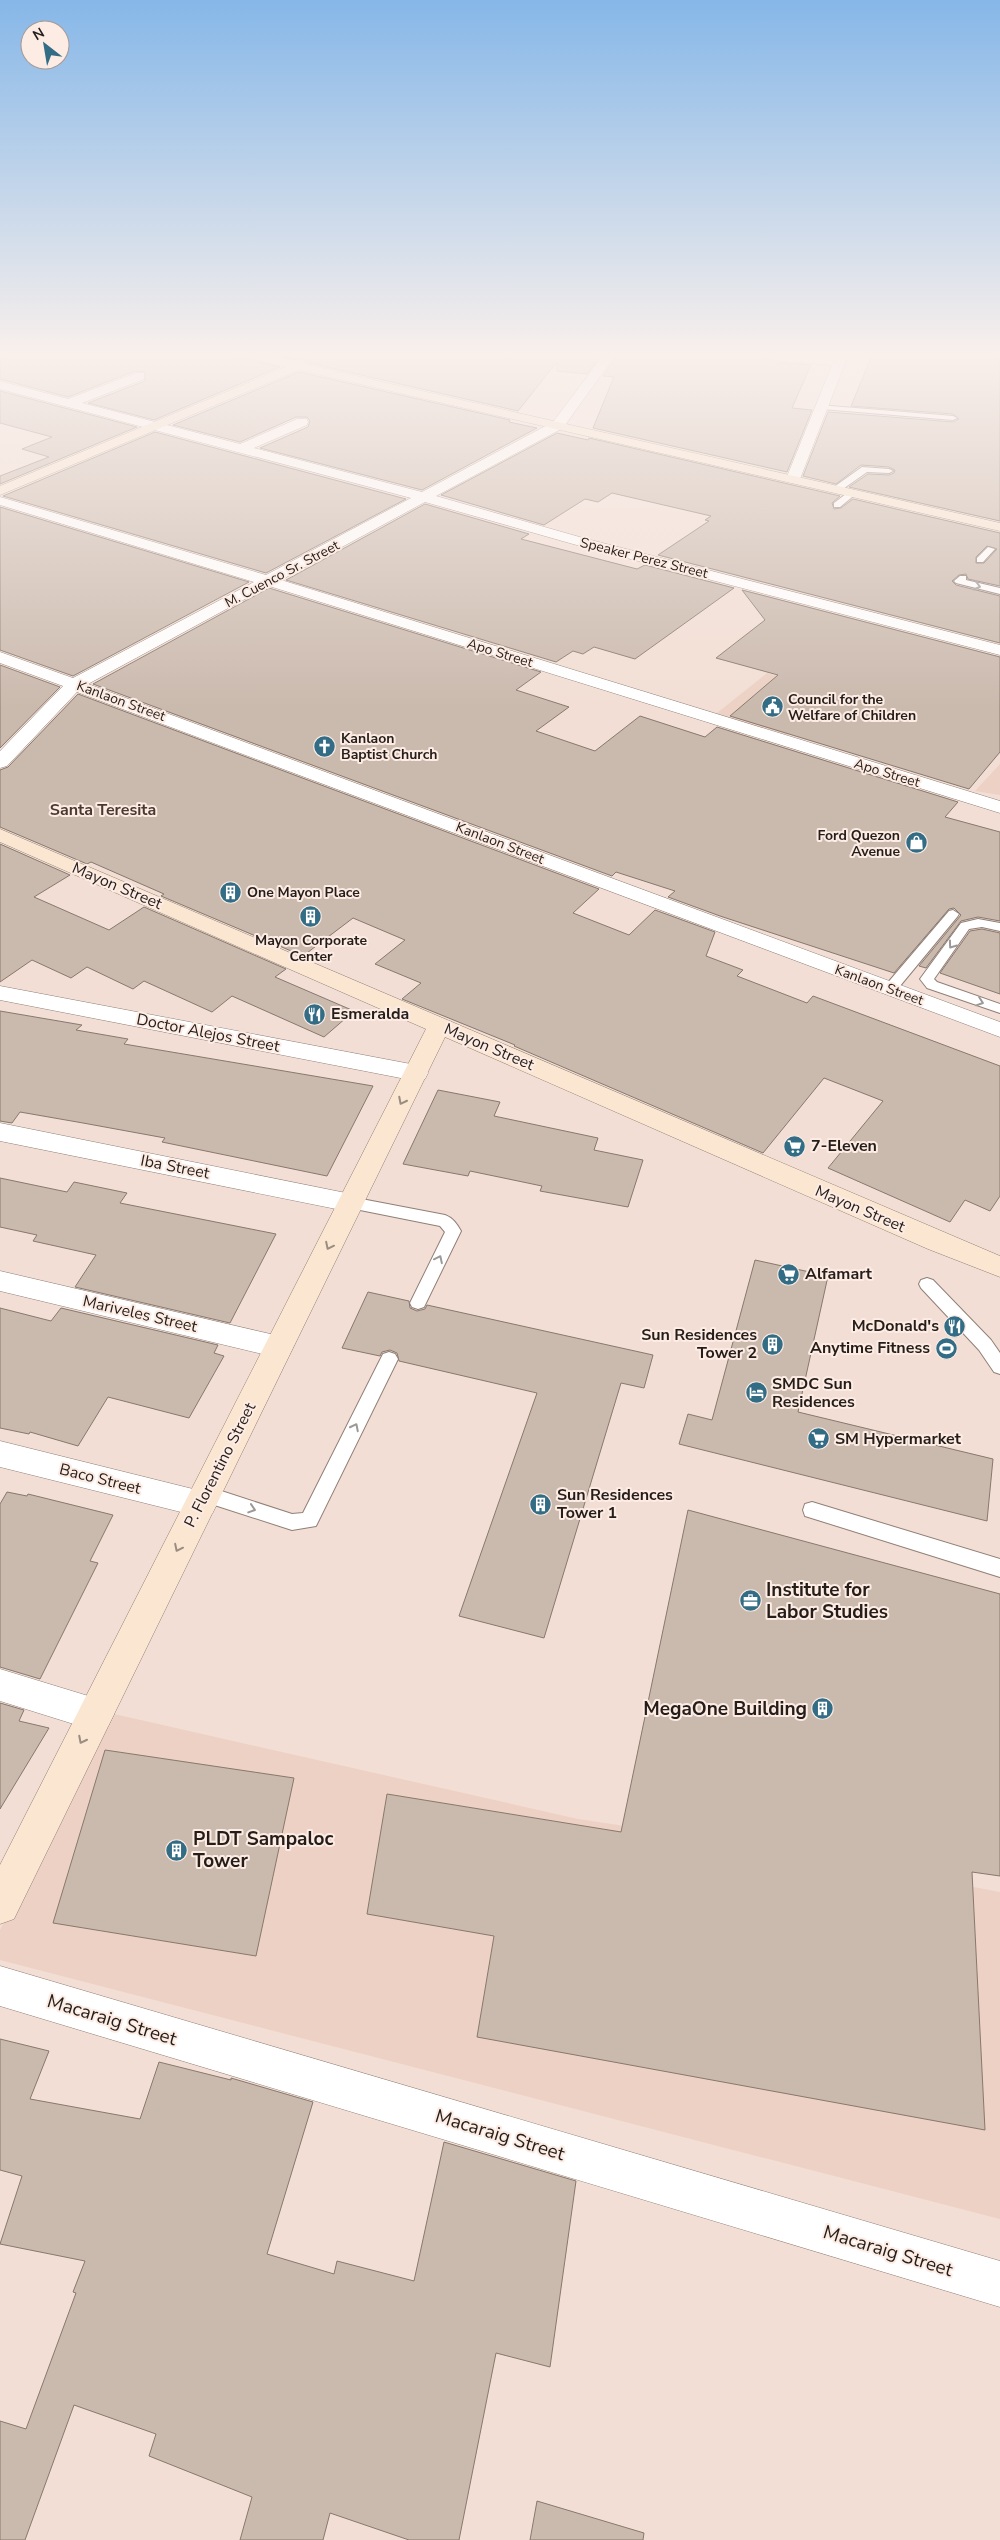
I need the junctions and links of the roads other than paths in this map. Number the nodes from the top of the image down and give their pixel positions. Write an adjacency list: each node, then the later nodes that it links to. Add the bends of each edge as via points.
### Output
1 (47, 472): 9 (street)
2 (330, 472): 11 (street, Speaker Perez Street)
3 (471, 472): 11 (street, M. Cuenco Sr. Street)
4 (761, 472): 7 (street)
5 (797, 472): 7 (street)
6 (861, 472): 8 (lane)
7 (794, 479): 8 (street)
8 (837, 489): 10 (street)
9 (0, 491)
10 (853, 493): 13 (lane); 14 (street)
11 (424, 497): 18 (street, M. Cuenco Sr. Street); 20 (street, Speaker Perez Street, via 578,541)
12 (0, 502): 18 (street, Apo Street)
13 (837, 505)
14 (1000, 527)
15 (991, 549): 16 (lane)
16 (980, 560)
17 (963, 578): 19 (lane, one-way to 19, via 959,581)
18 (269, 581): 22 (street, M. Cuenco Sr. Street); 24 (street, Apo Street)
19 (1000, 591)
20 (1000, 650)
21 (0, 657): 22 (street, Kanlaon Street)
22 (75, 684): 23 (street, M. Cuenco Sr. Street); 28 (street, Kanlaon Street)
23 (0, 762)
24 (1000, 807)
25 (0, 835): 31 (street, Mayon Street)
26 (953, 914): 28 (lane)
27 (1000, 927): 30 (lane, one-way to 30, via 986,923 966,926 927,979 932,985)
28 (890, 989): 32 (street, Kanlaon Street)
29 (0, 993): 33 (street, Doctor Alejos Street)
30 (1000, 1008)
31 (439, 1026): 33 (street, P. Florentino Street); 36 (street, Mayon Street)
32 (1000, 1030)
33 (416, 1073): 35 (street, P. Florentino Street, one-way to 35)
34 (0, 1132): 35 (street, Iba Street)
35 (359, 1198): 40 (lane, one-way to 35, via 453,1231 445,1221); 41 (street, P. Florentino Street, one-way to 41)
36 (989, 1263): 37 (street, Mayon Street)
37 (1000, 1277)
38 (0, 1281): 41 (street, Mariveles Street)
39 (926, 1284): 43 (lane, via 985,1346)
40 (418, 1303)
41 (279, 1347): 45 (street, P. Florentino Street)
42 (389, 1358): 45 (lane, one-way to 42, via 292,1522 308,1520)
43 (1000, 1367)
44 (0, 1454): 45 (street, Baco Street)
45 (203, 1499): 49 (street, P. Florentino Street, one-way to 49)
46 (812, 1510): 47 (lane)
47 (1000, 1568)
48 (0, 1685): 49 (street)
49 (96, 1714): 50 (street, P. Florentino Street, one-way to 50)
50 (0, 1905)
51 (0, 1986): 52 (street, Macaraig Street)
52 (1000, 2284)

